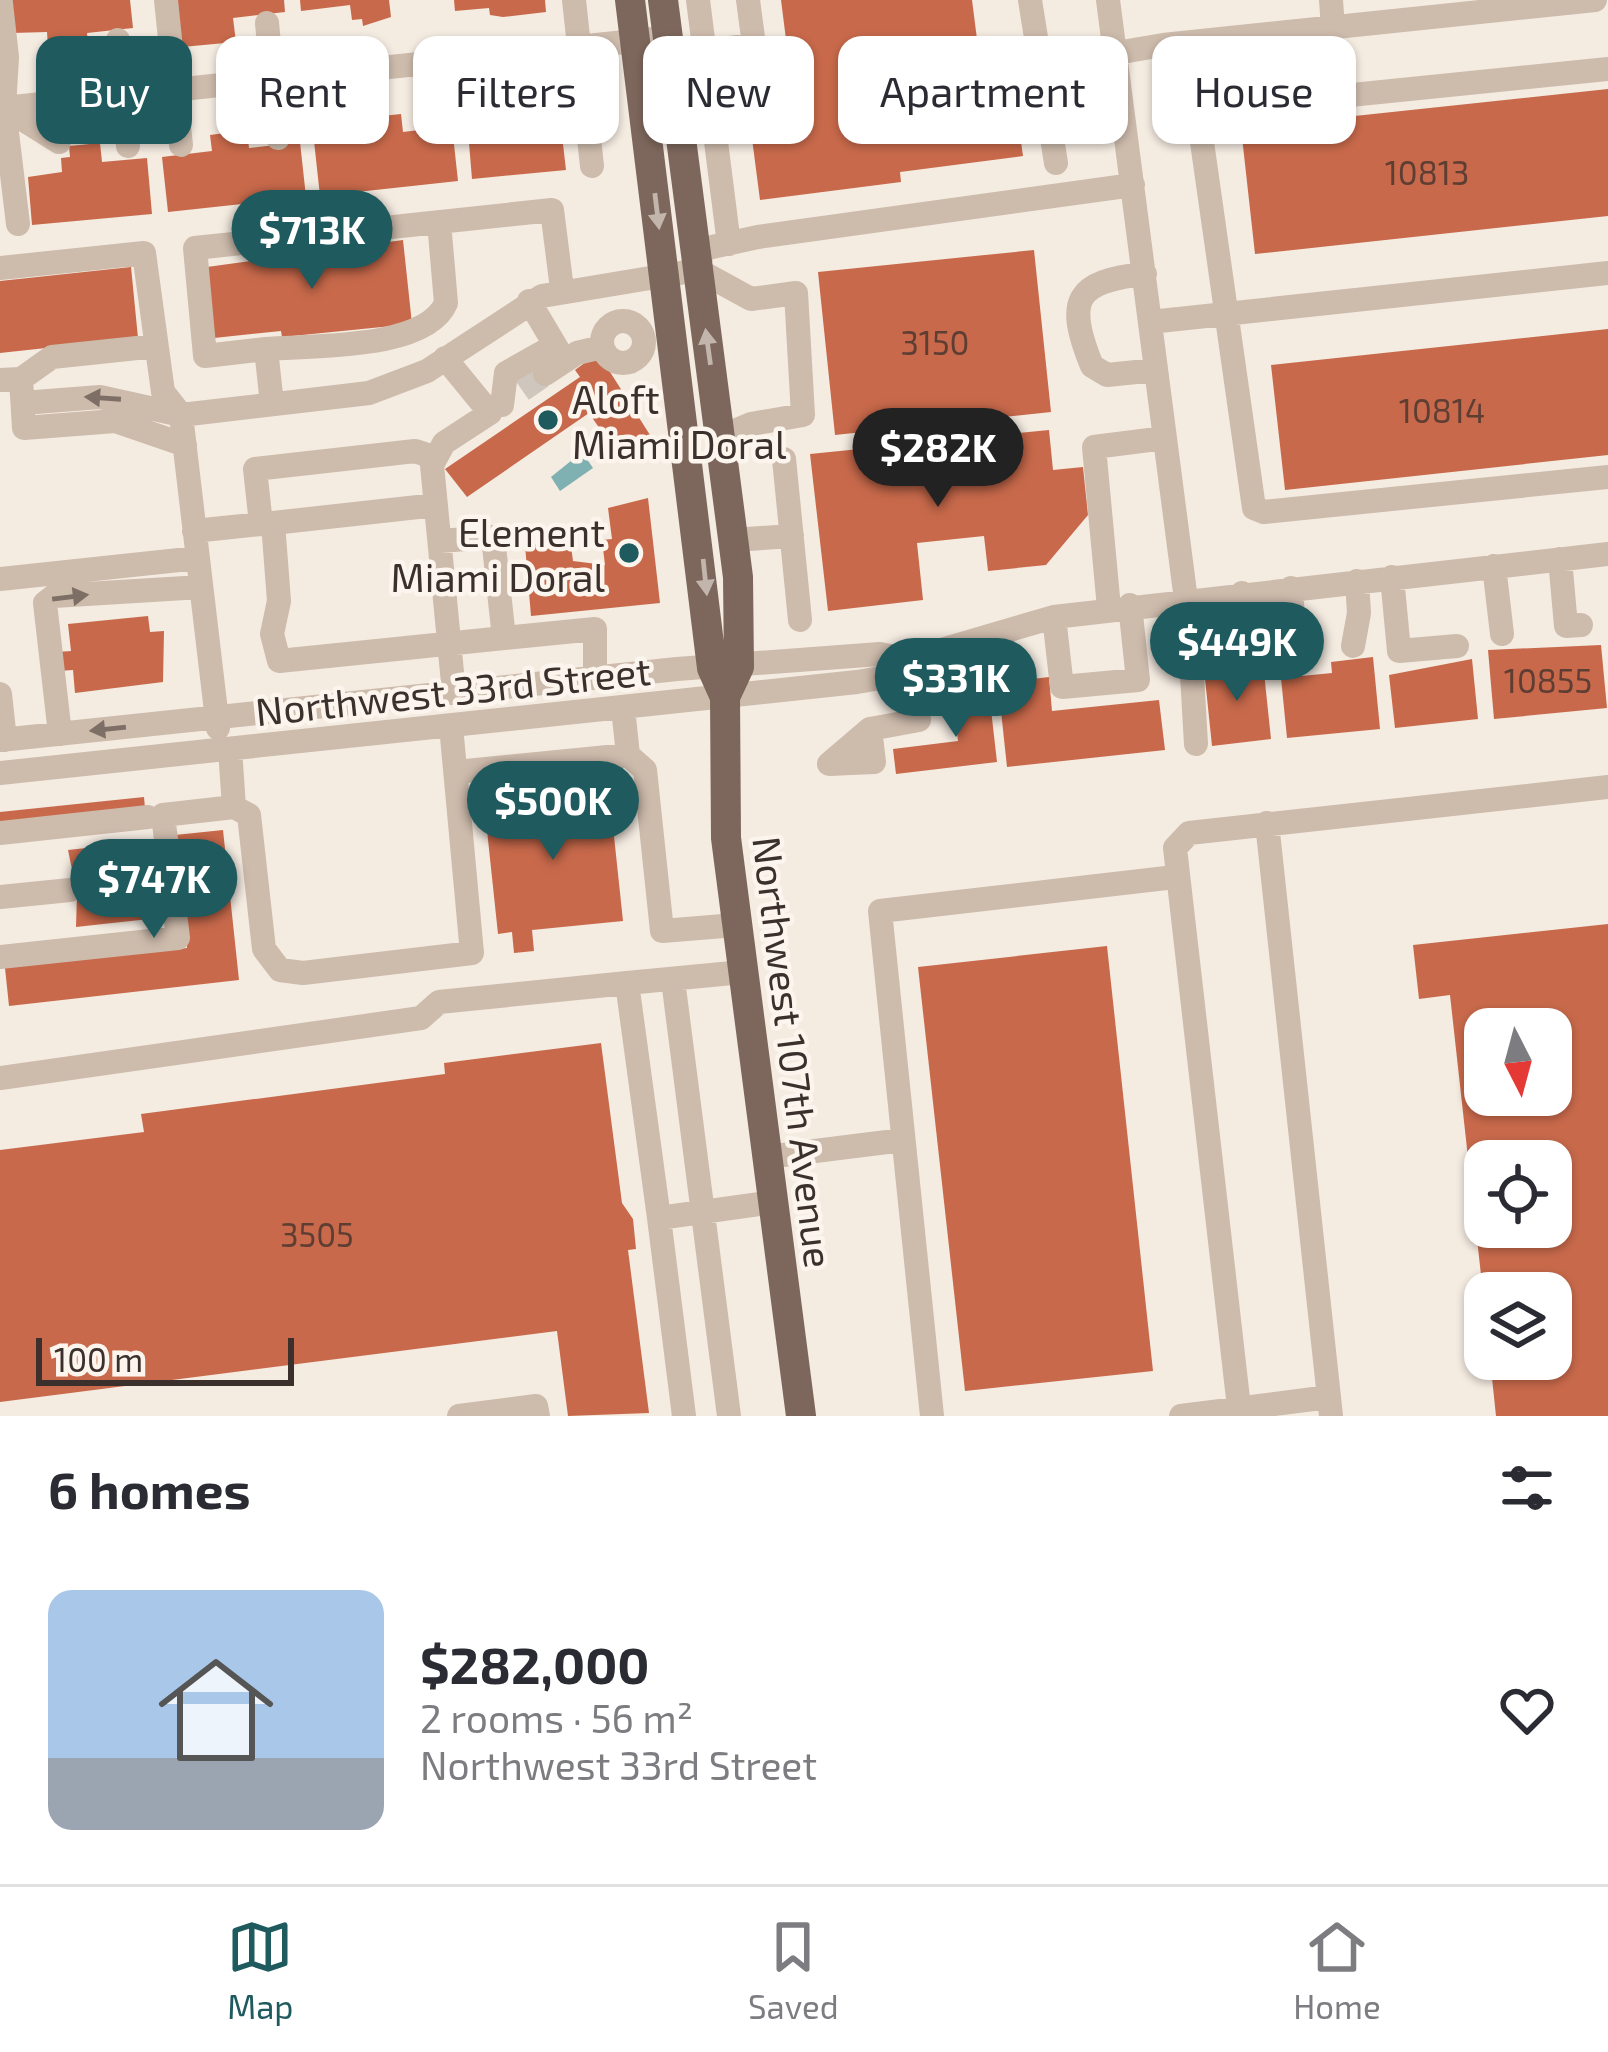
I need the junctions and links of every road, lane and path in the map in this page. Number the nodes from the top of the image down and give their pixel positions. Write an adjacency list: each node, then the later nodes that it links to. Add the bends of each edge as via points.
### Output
1 (166, 0): 17 (street)
2 (574, 0): 19 (street)
3 (629, 0): 26 (main road, Northwest 107th Avenue)
4 (663, 0): 20 (main road, Northwest 107th Avenue)
5 (698, 0): 21 (street)
6 (748, 0): 22 (street)
7 (1030, 0): 23 (street)
8 (1108, 0): 24 (street)
9 (1331, 0): 16 (street)
10 (1595, 0): 12 (street)
11 (1, 3): 31 (street)
12 (1540, 3): 13 (street)
13 (1478, 6): 14 (street)
14 (1425, 9): 16 (street)
15 (267, 23): 18 (street)
16 (1333, 28): 28 (street)
17 (170, 36)
18 (268, 36)
19 (578, 36)
20 (668, 36)
21 (702, 36)
22 (753, 36)
23 (1035, 36)
24 (1113, 36)
25 (643, 39): 26 (street)
26 (635, 40): 27 (street); 46 (main road, Northwest 107th Avenue, one-way to 46)
27 (619, 42)
28 (1128, 53)
29 (1608, 68): 51 (street, via 1213,109 1200,128)
30 (36, 105): 31 (street)
31 (2, 109): 32 (street); 42 (street)
32 (36, 129)
33 (590, 144): 39 (street)
34 (682, 144): 45 (main road, Northwest 107th Avenue)
35 (716, 144): 43 (street)
36 (1053, 144): 38 (street)
37 (1127, 144): 40 (street)
38 (1056, 163)
39 (592, 166)
40 (1133, 185): 43 (street); 47 (street)
41 (440, 222): 49 (street, via 552,210); 55 (street, via 446,303 430,325 404,336); 55 (street, via 195,248 205,356)
42 (18, 224)
43 (729, 244): 45 (street, via 704,249)
44 (0, 268): 53 (street, via 144,253)
45 (698, 270): 46 (street); 63 (main road, Northwest 107th Avenue, one-way to 45); 63 (street, via 751,299 796,293 803,415)
46 (665, 274): 49 (street); 97 (main road, Northwest 107th Avenue, one-way to 97)
47 (1144, 274): 52 (street); 58 (street, via 1090,285 1078,314 1092,366 1107,375)
48 (1608, 274): 51 (street)
49 (562, 289): 50 (street)
50 (529, 301): 56 (street); 57 (street)
51 (1225, 313): 52 (street); 68 (street, via 1254,508)
52 (1150, 322): 58 (street)
53 (156, 346): 59 (street, via 52,357); 62 (street, via 163,392)
54 (602, 347): 57 (street)
55 (266, 350): 61 (street)
56 (445, 358): 60 (street); 61 (street, via 381,391)
57 (554, 360): 60 (street, via 506,373)
58 (1156, 370): 64 (street)
59 (17, 398): 62 (street, one-way to 59, via 100,397); 65 (street)
60 (505, 403): 66 (street)
61 (272, 404): 62 (street)
62 (181, 415): 65 (street)
63 (720, 437): 73 (main road, Northwest 107th Avenue)
64 (1165, 438): 85 (street); 86 (street, via 1094,447)
65 (184, 445): 71 (street)
66 (434, 457): 69 (street); 70 (street, via 415,452 255,469)
67 (784, 459): 72 (street)
68 (1608, 477)
69 (436, 505): 70 (street); 74 (street)
70 (267, 523): 71 (street); 92 (street, via 279,661)
71 (194, 531): 76 (street)
72 (792, 536): 73 (street); 88 (street)
73 (734, 540): 97 (main road, Northwest 107th Avenue)
74 (440, 541): 91 (street, via 493,537); 92 (street)
75 (1608, 554): 77 (street, Northwest 33rd Street)
76 (198, 557): 80 (street); 82 (street)
77 (1560, 559): 78 (street, Northwest 33rd Street); 89 (street, via 1566,626)
78 (1494, 566): 79 (street, Northwest 33rd Street); 90 (street)
79 (1392, 577): 81 (street, Northwest 33rd Street); 94 (street, via 1400,651)
80 (0, 579)
81 (1357, 581): 83 (street, Northwest 33rd Street); 93 (street)
82 (201, 587): 103 (street); 106 (street, one-way to 82, via 45,603 54,596)
83 (1291, 588): 84 (street, Northwest 33rd Street); 96 (street)
84 (1242, 593): 85 (street, Northwest 33rd Street); 108 (street, via 1246,652 1191,658)
85 (1186, 600): 86 (street, Northwest 33rd Street)
86 (1120, 607): 87 (street, Northwest 33rd Street); 87 (street, via 1138,680 1062,687)
87 (1054, 617): 95 (street, Northwest 33rd Street)
88 (800, 620)
89 (1581, 625)
90 (1502, 634)
91 (504, 638): 92 (street); 98 (street, via 595,628)
92 (449, 644): 99 (street)
93 (1352, 646)
94 (1456, 646)
95 (908, 660): 97 (street, Northwest 33rd Street, via 880,653); 101 (street, Northwest 33rd Street, via 879,678); 105 (street, via 920,720)
96 (1296, 662)
97 (726, 668): 98 (street, Northwest 33rd Street); 101 (main road, Northwest 107th Avenue)
98 (595, 678): 99 (street, Northwest 33rd Street)
99 (454, 693): 103 (street, Northwest 33rd Street)
100 (0, 694): 107 (street)
101 (725, 697): 102 (street, Northwest 33rd Street); 121 (main road, Northwest 107th Avenue, via 724,822)
102 (623, 708): 104 (street, Northwest 33rd Street); 110 (street)
103 (217, 718): 106 (street, Northwest 33rd Street, one-way to 106); 109 (street)
104 (451, 726): 109 (street, Northwest 33rd Street); 111 (street)
105 (870, 729)
106 (60, 734): 107 (street, Northwest 33rd Street)
107 (2, 740)
108 (1196, 744)
109 (225, 750): 112 (street, Northwest 33rd Street); 114 (street)
110 (628, 755): 111 (street); 121 (street, via 645,770 662,932)
111 (456, 772): 114 (street, via 472,953 280,970 264,949 252,823)
112 (0, 773)
113 (1608, 787): 116 (street)
114 (234, 807): 122 (street, via 163,815 178,938)
115 (148, 817): 117 (street)
116 (1267, 823): 118 (street, via 1189,832 1174,848); 132 (street)
117 (0, 833)
118 (1175, 877): 127 (street, via 880,911); 133 (street)
119 (70, 890): 120 (street)
120 (0, 897)
121 (736, 925): 123 (main road, Northwest 107th Avenue)
122 (0, 957)
123 (742, 972): 124 (street); 128 (main road, Northwest 107th Avenue)
124 (673, 980): 125 (street); 130 (street)
125 (627, 983): 126 (street, via 439,1002 421,1018); 131 (street)
126 (0, 1078)
127 (903, 1140): 128 (street); 139 (street)
128 (767, 1157): 129 (main road, Northwest 107th Avenue)
129 (773, 1202): 130 (street); 134 (main road, Northwest 107th Avenue)
130 (702, 1212): 131 (street); 138 (street)
131 (658, 1218): 137 (street)
132 (1330, 1407): 133 (street)
133 (1240, 1413): 140 (street)
134 (805, 1414)
135 (459, 1416): 136 (street, via 536,1406)
136 (538, 1416)
137 (684, 1416)
138 (729, 1416)
139 (932, 1416)
140 (1181, 1416)

